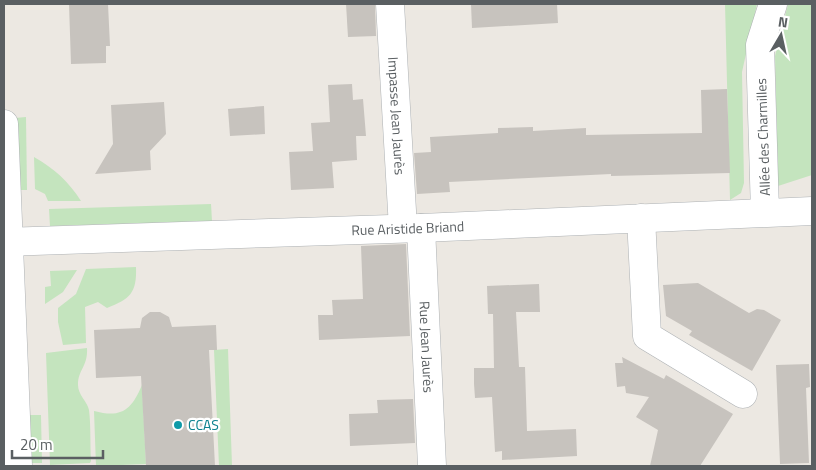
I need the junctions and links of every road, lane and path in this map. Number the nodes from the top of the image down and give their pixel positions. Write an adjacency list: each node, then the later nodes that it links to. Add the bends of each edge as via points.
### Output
1 (390, 4): 7 (street, Impasse Jean Jaurès)
2 (772, 4): 5 (street, Allée des Charmilles, via 760,45)
3 (4, 124): 8 (street)
4 (812, 211): 5 (street, Rue Aristide Briand)
5 (765, 212): 6 (street, Rue Aristide Briand)
6 (641, 218): 7 (street, Rue Aristide Briand); 9 (street, via 647,336)
7 (412, 228): 8 (street, Rue Aristide Briand); 11 (street, Rue Jean Jaurès)
8 (6, 242): 10 (street)
9 (743, 394)
10 (18, 466)
11 (432, 466)

